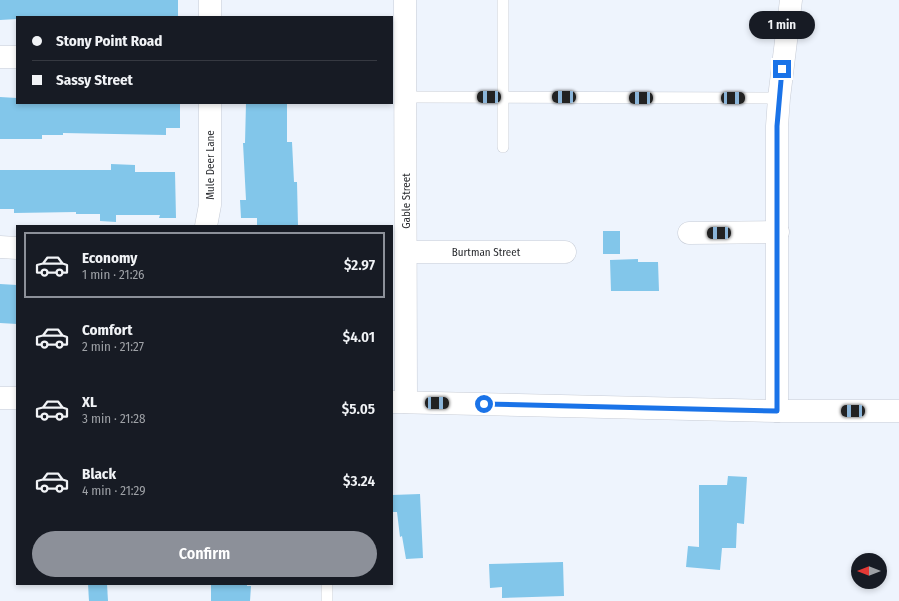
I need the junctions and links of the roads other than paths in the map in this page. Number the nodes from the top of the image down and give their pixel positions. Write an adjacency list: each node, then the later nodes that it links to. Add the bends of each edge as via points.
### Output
1 (210, 0): 5 (street)
2 (405, 0): 8 (street, Gable Street)
3 (503, 0): 9 (lane)
4 (791, 0): 10 (street)
5 (210, 16)
6 (0, 57): 7 (street)
7 (16, 57)
8 (405, 97): 9 (lane); 18 (street, Gable Street)
9 (503, 97): 10 (lane); 12 (lane)
10 (778, 98): 14 (street)
11 (210, 104): 13 (street, Mule Deer Lane, via 210,205)
12 (503, 147)
13 (206, 225)
14 (778, 232): 15 (street); 23 (street)
15 (689, 233)
16 (0, 247): 17 (street)
17 (16, 248)
18 (406, 252): 19 (street, Burtman Street); 22 (street, Gable Street)
19 (565, 252)
20 (0, 398): 21 (street)
21 (16, 398)
22 (399, 402): 23 (street)
23 (777, 411): 24 (street)
24 (899, 411)
25 (327, 585): 26 (lane)
26 (327, 601)

